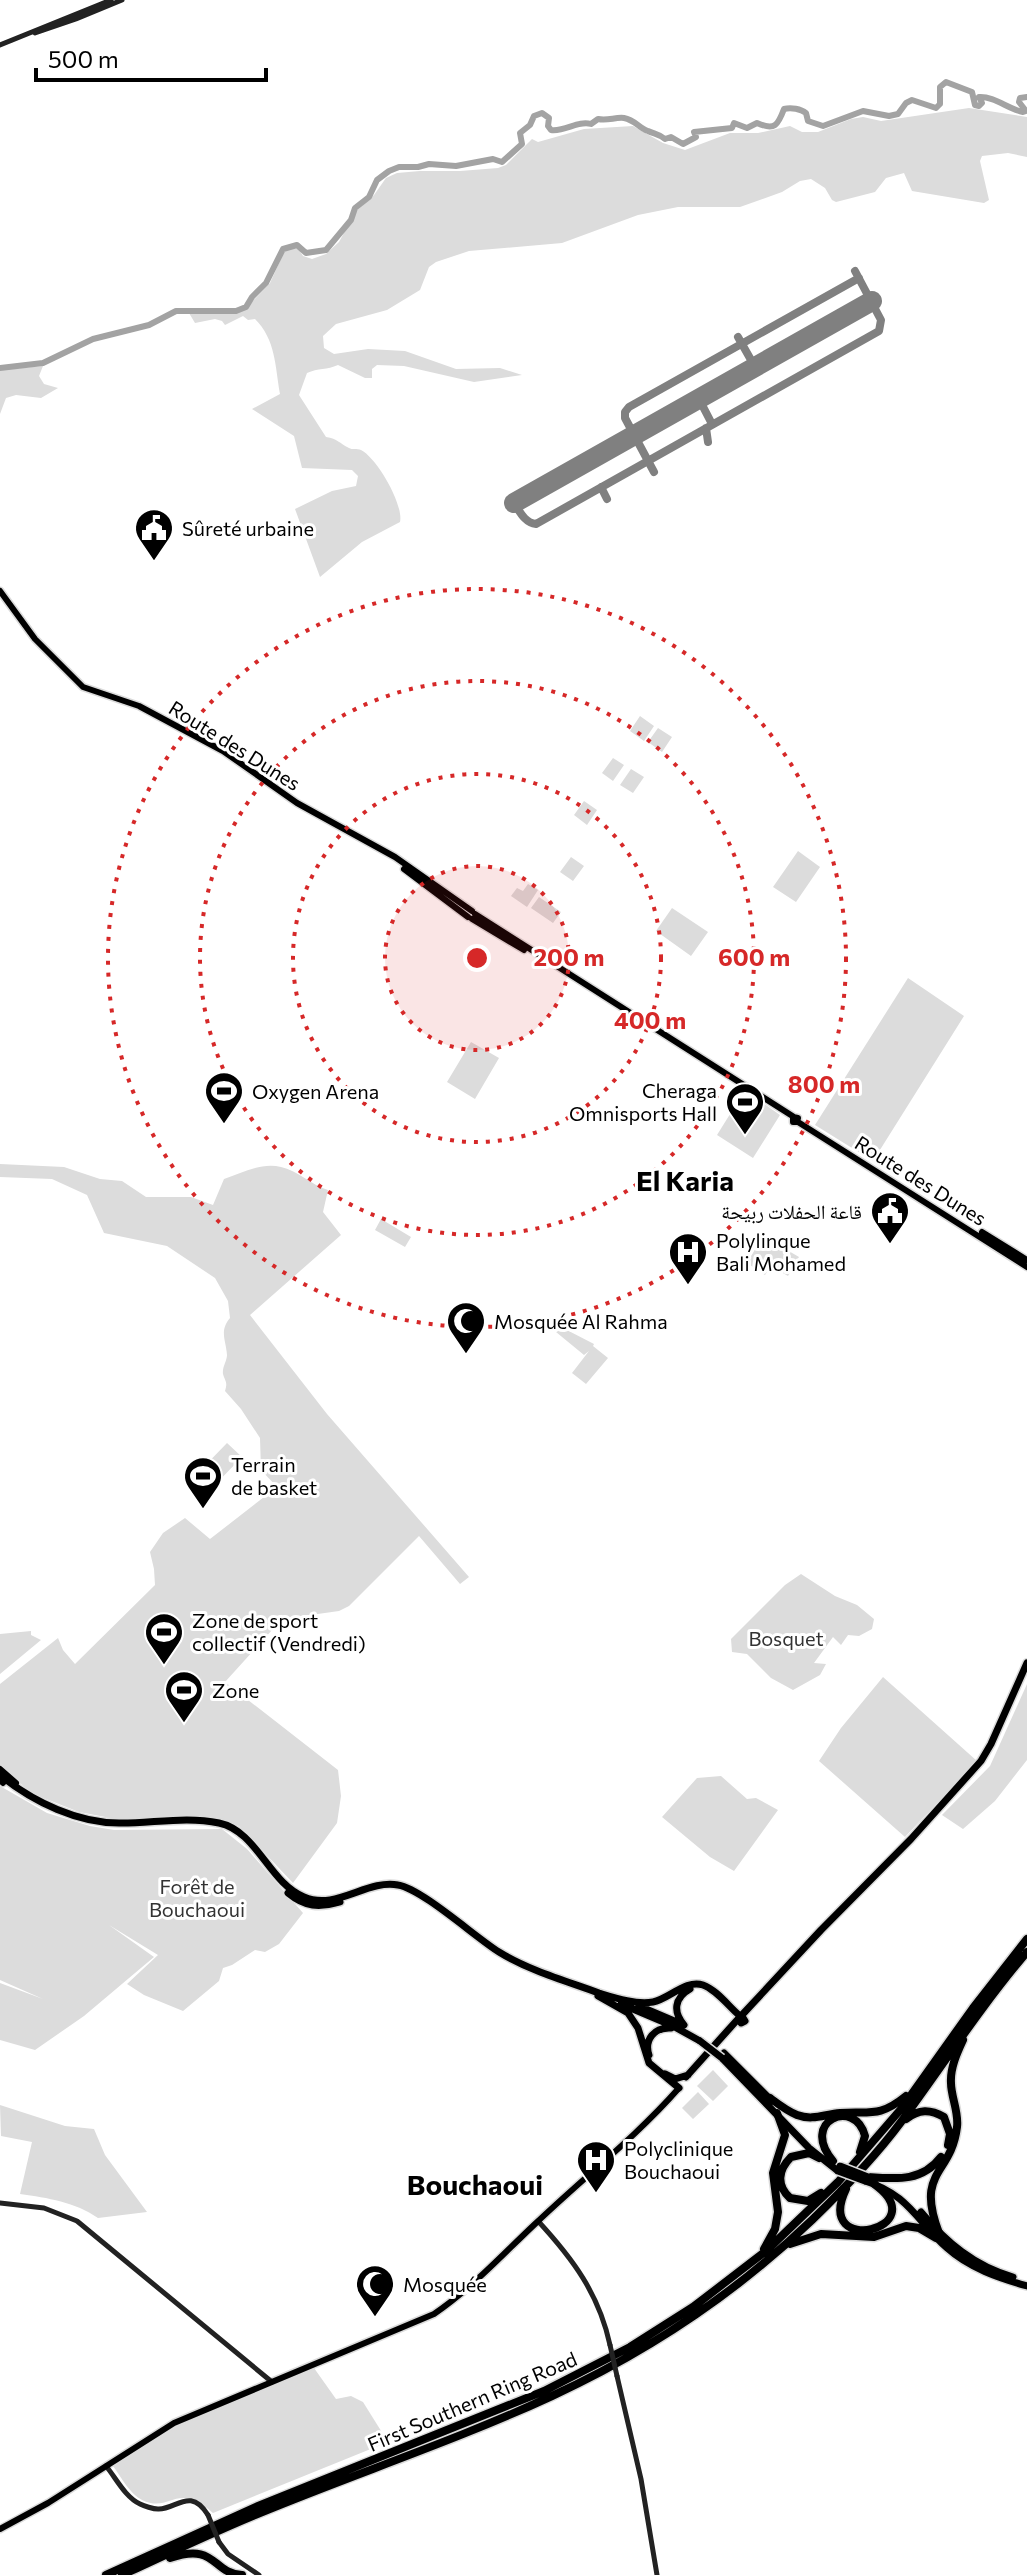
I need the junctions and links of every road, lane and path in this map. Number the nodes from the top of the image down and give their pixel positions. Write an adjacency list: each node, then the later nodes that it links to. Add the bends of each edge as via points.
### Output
1 (111, 0): 3 (main road)
2 (122, 0): 3 (main road)
3 (26, 34): 4 (main road)
4 (0, 45)
5 (0, 593): 6 (main road, Route des Dunes, via 16,608 35,645 83,691 144,712 225,757)
6 (796, 1119): 7 (main road, Route des Dunes); 8 (main road, Route des Dunes)
7 (1027, 1260)
8 (1027, 1267)
9 (1027, 1663): 15 (highway, via 981,1761)
10 (1027, 1672): 17 (highway, via 986,1760)
11 (1, 1778): 14 (highway, via 34,1799 104,1822 227,1826 306,1898 329,1900 387,1884 404,1886 510,1958); 14 (highway, via 44,1808 99,1825 223,1829 290,1894 311,1906 402,1890 511,1963)
12 (1027, 1939): 23 (highway, First Southern Ring Road)
13 (1027, 1952): 18 (highway, First Southern Ring Road)
14 (600, 1995): 16 (highway, via 648,2002 700,1984); 19 (highway); 22 (highway, via 633,2019 645,2058)
15 (756, 2001): 16 (highway, via 739,2009); 17 (highway)
16 (728, 2007): 17 (highway); 19 (highway, via 706,1991 689,1989 676,2008)
17 (740, 2019): 21 (highway); 24 (highway)
18 (969, 2026): 27 (highway, First Southern Ring Road); 36 (highway, via 953,2067 955,2138 929,2196)
19 (683, 2028): 20 (highway, bridge); 22 (highway, via 660,2029 648,2042 648,2055)
20 (723, 2055): 25 (highway); 26 (highway)
21 (688, 2075): 22 (highway); 24 (highway)
22 (665, 2076): 24 (highway)
23 (924, 2079): 25 (highway, via 894,2105 872,2114 806,2117); 29 (highway, First Southern Ring Road)
24 (676, 2089): 35 (main road, via 640,2130)
25 (770, 2098): 30 (highway)
26 (777, 2113): 28 (highway); 38 (highway, via 785,2135 773,2173 777,2221)
27 (899, 2124): 31 (highway, via 922,2111 944,2117 950,2134 945,2152 916,2176); 33 (highway, First Southern Ring Road)
28 (819, 2158): 30 (highway); 32 (highway, via 800,2153 785,2162 779,2177 784,2193 808,2201)
29 (853, 2164): 30 (highway, via 865,2136 860,2123 835,2118 820,2138); 32 (highway, First Southern Ring Road)
30 (837, 2166): 31 (highway, bridge)
31 (869, 2180): 33 (highway, via 886,2194 890,2212 880,2228 869,2232 857,2231 844,2220 841,2204); 36 (highway, via 908,2197)
32 (838, 2182): 38 (highway, First Southern Ring Road)
33 (849, 2183): 37 (highway, First Southern Ring Road)
34 (0, 2203): 40 (main road, via 44,2208 77,2221)
35 (538, 2221): 40 (main road, via 434,2314); 48 (main road, bridge, via 591,2289 605,2323 641,2479)
36 (938, 2236): 37 (highway, via 906,2226 874,2237 808,2236); 39 (highway, via 977,2262)
37 (776, 2253): 43 (highway, First Southern Ring Road, via 690,2318 555,2395)
38 (758, 2257): 46 (highway, First Southern Ring Road, via 630,2347 544,2391 258,2506)
39 (1027, 2284)
40 (272, 2382): 41 (main road, via 174,2423)
41 (106, 2466): 42 (main road); 45 (main road, bridge, via 140,2504 158,2509 188,2501 201,2507 219,2542)
42 (0, 2529)
43 (205, 2537): 44 (highway, First Southern Ring Road); 45 (highway, via 204,2550)
44 (143, 2566): 45 (highway, via 191,2552 209,2557 231,2574); 47 (highway, First Southern Ring Road)
45 (247, 2574)
46 (106, 2575)
47 (122, 2575)
48 (656, 2575)

